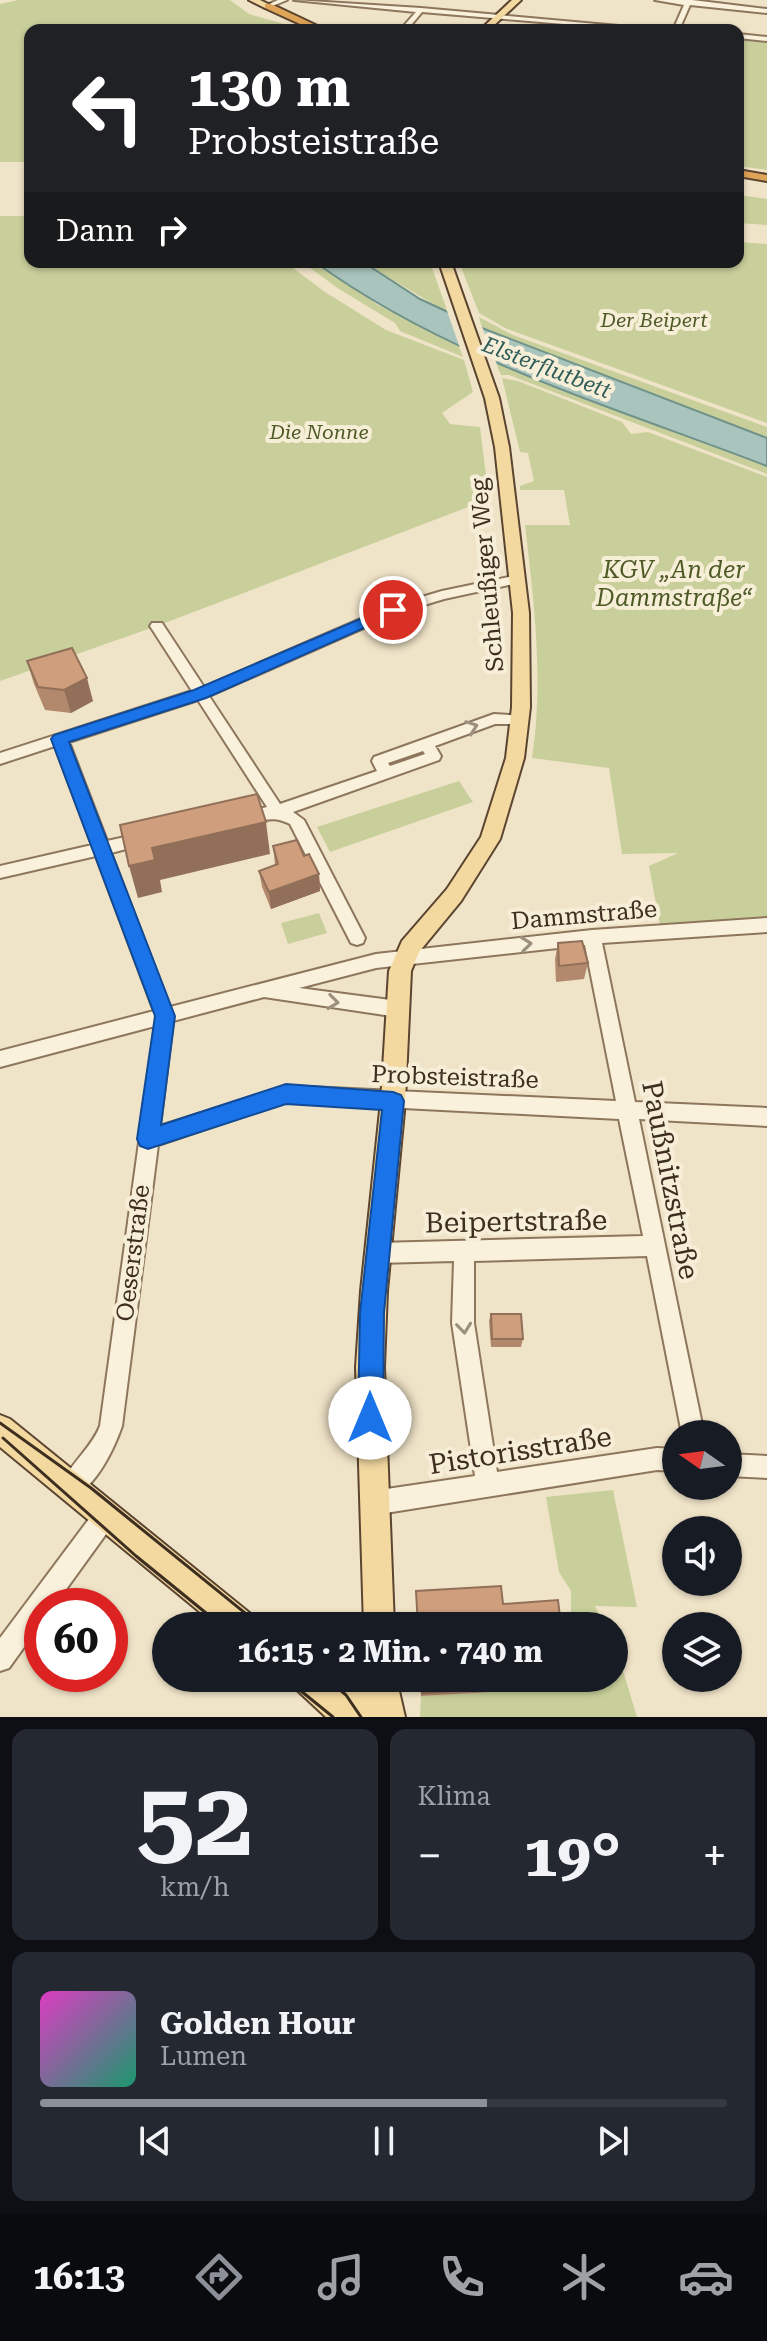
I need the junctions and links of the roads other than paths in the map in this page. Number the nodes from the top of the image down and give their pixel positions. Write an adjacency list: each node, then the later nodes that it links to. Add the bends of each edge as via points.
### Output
1 (253, 0): 9 (main road)
2 (284, 0): 9 (street)
3 (297, 0): 10 (street)
4 (380, 0): 10 (street)
5 (501, 0): 14 (main road)
6 (517, 0): 13 (main road)
7 (658, 0): 8 (street)
8 (688, 1): 12 (street); 18 (street)
9 (268, 6): 15 (highway)
10 (374, 6): 11 (street)
11 (421, 10): 14 (street); 16 (street)
12 (767, 11)
13 (502, 16): 14 (main road); 17 (street)
14 (488, 23)
15 (311, 24)
16 (408, 24)
17 (592, 24)
18 (678, 24)
19 (767, 27): 21 (street)
20 (744, 36): 21 (street)
21 (766, 38)
22 (744, 172): 23 (highway)
23 (767, 175)
24 (447, 268): 25 (main road, Schleußiger Weg, via 492,398)
25 (518, 579): 27 (street, via 393,610); 28 (main road, Schleußiger Weg)
26 (157, 626): 27 (street)
27 (200, 694): 29 (street); 31 (street)
28 (520, 720): 31 (street, one-way to 28, via 387,773 379,761 426,743 494,719); 39 (main road, Schleußiger Weg, via 505,796 490,839 462,885)
29 (60, 739): 30 (street); 34 (street, Oeserstraße)
30 (0, 759)
31 (277, 811): 32 (street); 38 (street, via 296,820)
32 (234, 820)
33 (161, 835): 34 (street)
34 (103, 848): 35 (street); 42 (street, Oeserstraße)
35 (0, 872)
36 (767, 925): 37 (street, Dammstraße)
37 (592, 937): 39 (street, Dammstraße, one-way to 37); 45 (street, Paußnitzstraße)
38 (357, 938)
39 (405, 956): 40 (street, Dammstraße); 41 (main road)
40 (265, 991): 41 (street, one-way to 41); 42 (street, Dammstraße)
41 (398, 1009): 44 (main road)
42 (165, 1016): 43 (street, Dammstraße); 47 (street, Oeserstraße)
43 (0, 1059)
44 (393, 1101): 45 (street, Probsteistraße); 47 (street, Probsteistraße, via 286,1094); 50 (main road)
45 (629, 1109): 46 (street, Probsteistraße); 48 (street, Paußnitzstraße)
46 (767, 1117)
47 (148, 1139): 57 (street, Oeserstraße, via 111,1426 103,1448)
48 (655, 1246): 49 (street, Beipertstraße); 51 (street, Paußnitzstraße)
49 (464, 1250): 50 (street, Beipertstraße); 56 (street, one-way to 56, via 463,1323)
50 (378, 1253): 58 (main road, via 370,1367)
51 (690, 1420)
52 (0, 1429): 57 (main road)
53 (662, 1459): 56 (street, Pistorisstraße)
54 (742, 1466): 55 (street)
55 (767, 1467)
56 (488, 1485): 58 (street, Pistorisstraße)
57 (72, 1486): 59 (main road)
58 (373, 1503): 61 (main road)
59 (106, 1515): 60 (main road); 62 (street)
60 (224, 1612)
61 (374, 1612)
62 (0, 1659)
63 (323, 1692): 67 (main road)
64 (363, 1692): 67 (main road)
65 (376, 1692): 68 (main road)
66 (383, 1692): 69 (main road)
67 (343, 1710)
68 (371, 1717)
69 (389, 1717)

